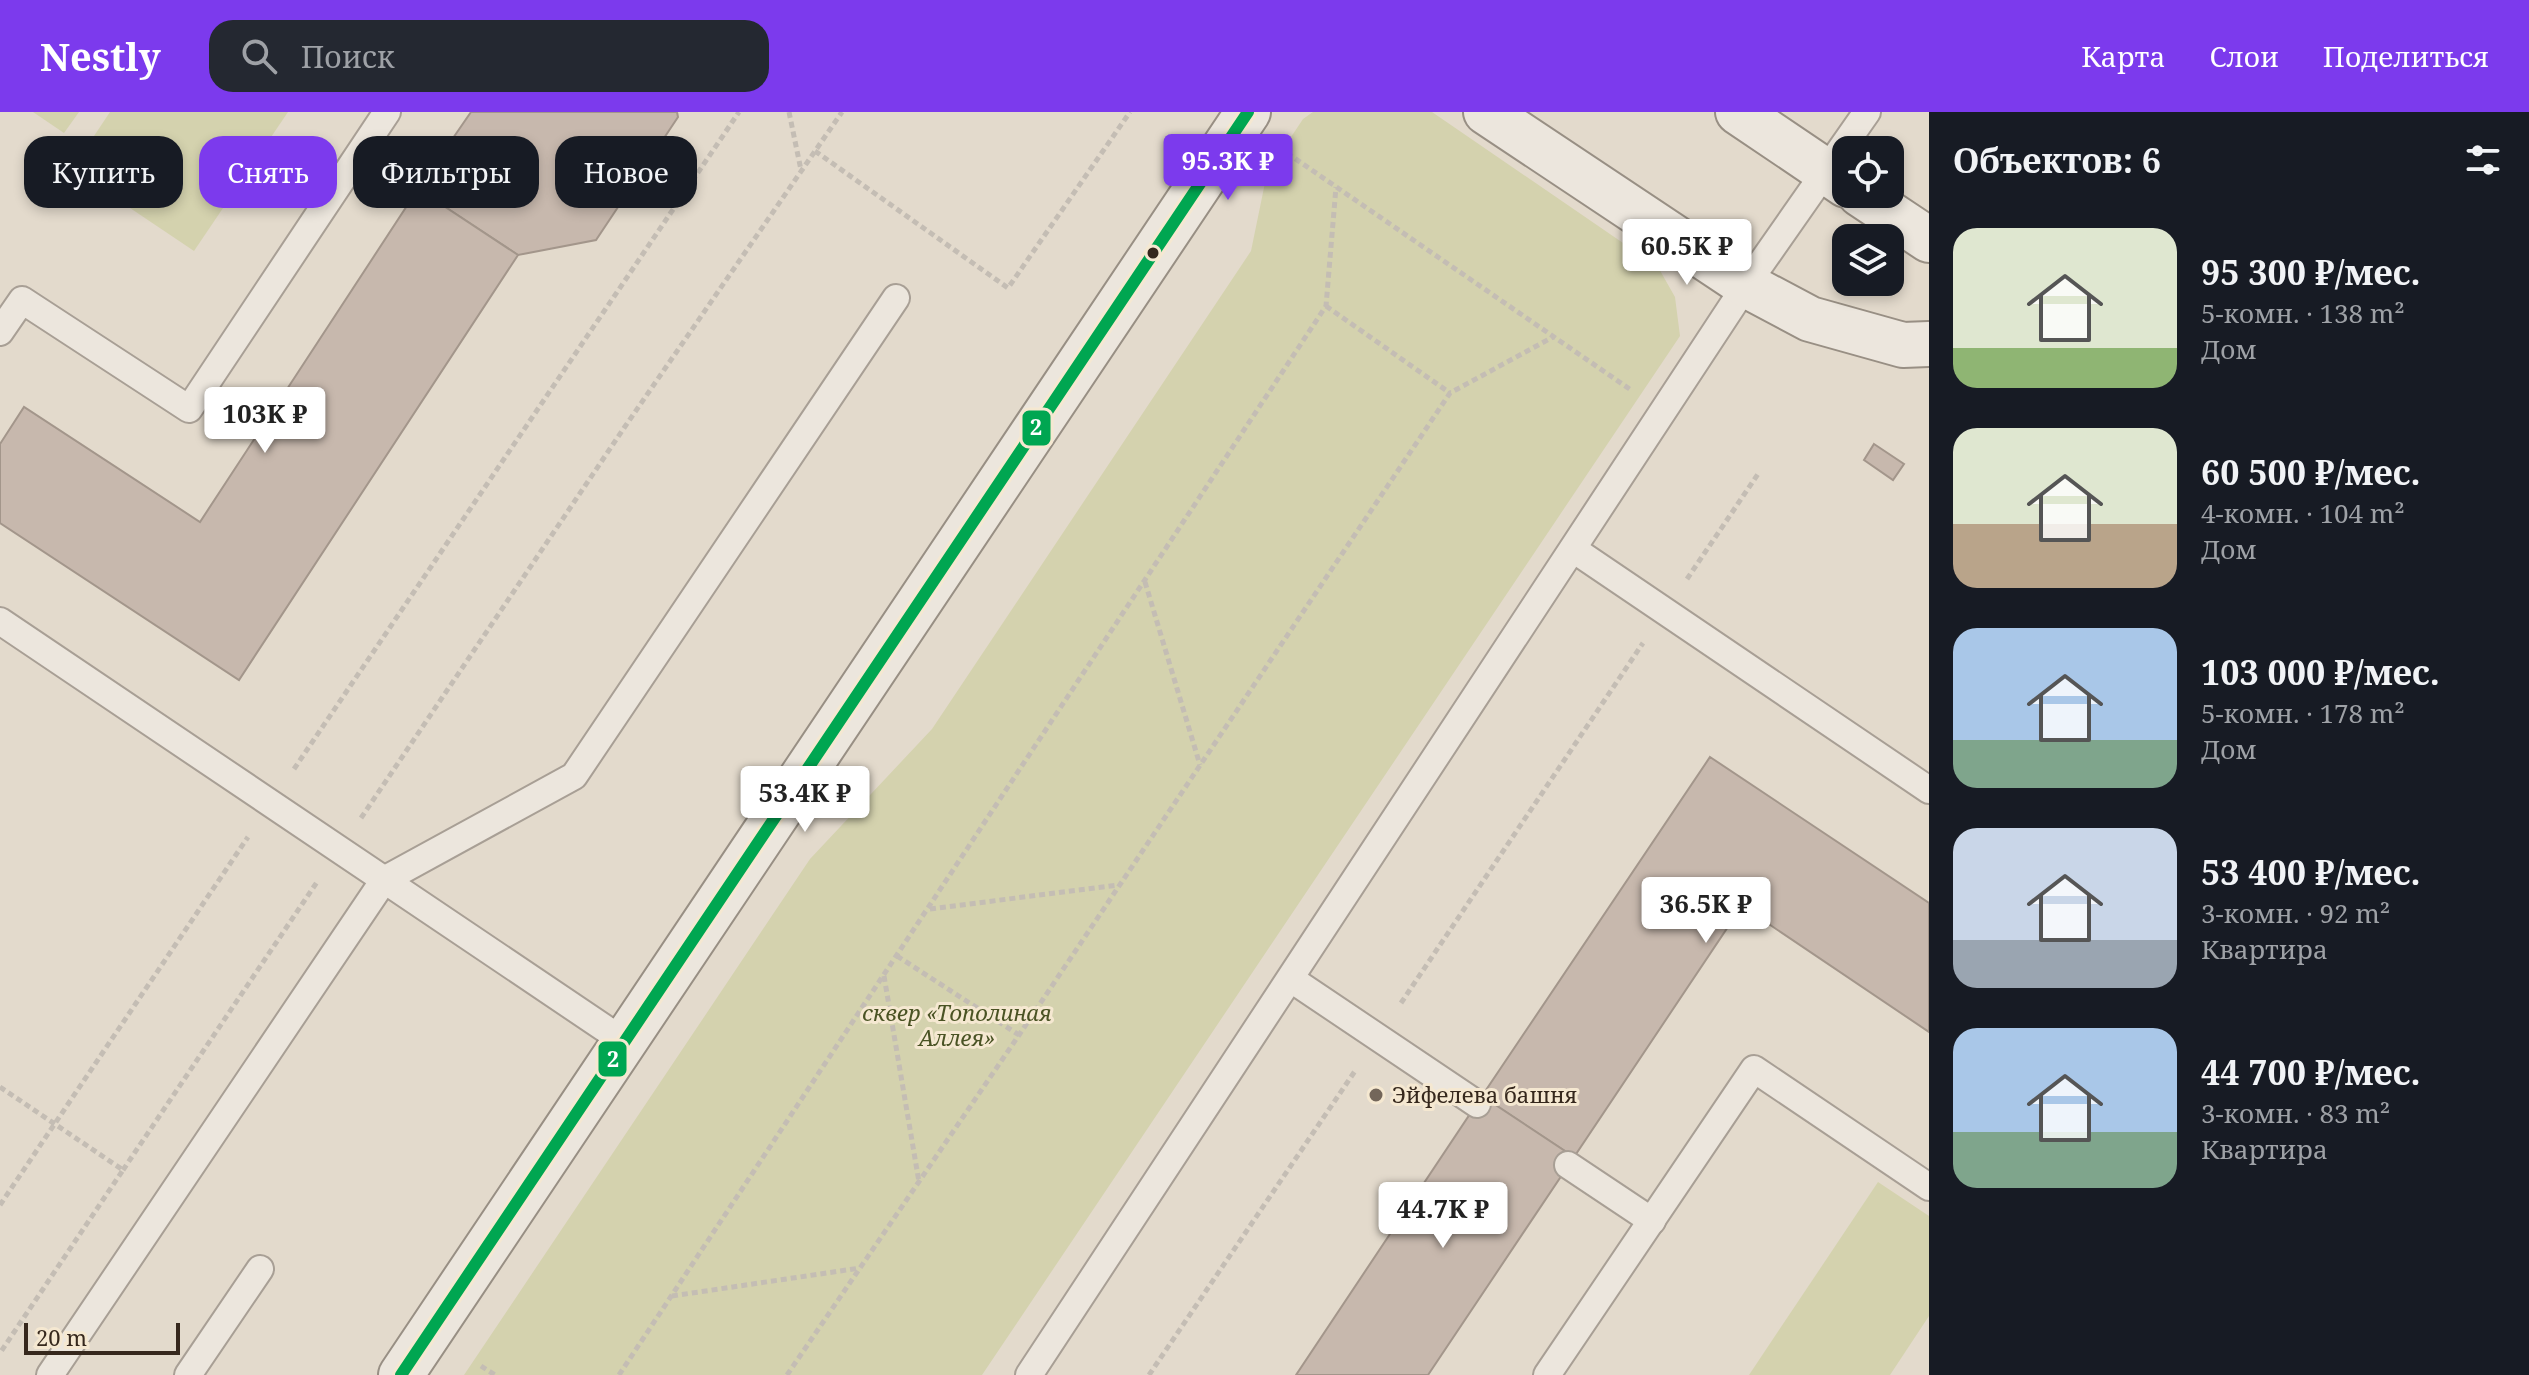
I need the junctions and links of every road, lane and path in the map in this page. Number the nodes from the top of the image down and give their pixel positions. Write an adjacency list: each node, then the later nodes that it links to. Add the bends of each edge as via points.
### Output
1 (387, 112): 22 (lane, via 189,409 22,300)
2 (739, 112): 34 (path)
3 (789, 112): 13 (path)
4 (842, 112): 11 (path)
5 (1130, 112): 11 (path, via 1008,288)
6 (1248, 112): 44 (street)
7 (1486, 112): 19 (street)
8 (1738, 112): 14 (street)
9 (1867, 112): 10 (lane)
10 (1859, 136)
11 (815, 151): 13 (path)
12 (1287, 153): 15 (path)
13 (801, 171): 35 (path)
14 (1832, 175)
15 (1336, 187): 21 (path); 23 (path)
16 (1832, 195): 19 (lane)
17 (1881, 208): 18 (street)
18 (1929, 240)
19 (1746, 285): 24 (street, via 1810,319 1903,345); 28 (lane)
20 (896, 298): 36 (lane, via 574,776)
21 (1326, 306): 26 (path); 29 (path)
22 (0, 332)
23 (1553, 337): 25 (path); 26 (path)
24 (1929, 344)
25 (1631, 390)
26 (1450, 393): 32 (path)
27 (1758, 474): 30 (path)
28 (1573, 549): 30 (lane); 41 (lane)
29 (1144, 581): 32 (path); 38 (path)
30 (1665, 611): 33 (lane); 43 (path)
31 (0, 621): 34 (lane)
32 (1200, 765): 37 (path)
33 (1929, 790)
34 (270, 804): 35 (lane); 47 (path)
35 (339, 850): 36 (lane); 49 (path)
36 (384, 880): 44 (lane); 59 (lane)
37 (1119, 885): 38 (path); 42 (path)
38 (929, 909): 39 (path)
39 (897, 956): 40 (path); 42 (path)
40 (884, 975): 50 (path); 56 (path)
41 (1291, 979): 43 (lane); 65 (lane)
42 (1019, 1035): 50 (path)
43 (1378, 1037): 46 (lane); 66 (path)
44 (625, 1042): 61 (street)
45 (0, 1087): 47 (path)
46 (1477, 1104)
47 (55, 1124): 49 (path); 52 (path)
48 (1568, 1165): 53 (lane)
49 (123, 1170): 57 (path)
50 (919, 1182): 54 (path)
51 (1929, 1187): 53 (lane, via 1754,1069)
52 (0, 1205)
53 (1652, 1221): 67 (lane)
54 (860, 1268): 56 (path); 64 (path)
55 (260, 1269): 60 (lane)
56 (671, 1296): 63 (path)
57 (0, 1353)
58 (481, 1366): 62 (path)
59 (50, 1375)
60 (188, 1375)
61 (401, 1375)
62 (495, 1375)
63 (619, 1375)
64 (787, 1375)
65 (1029, 1375)
66 (1149, 1375)
67 (1547, 1375)

